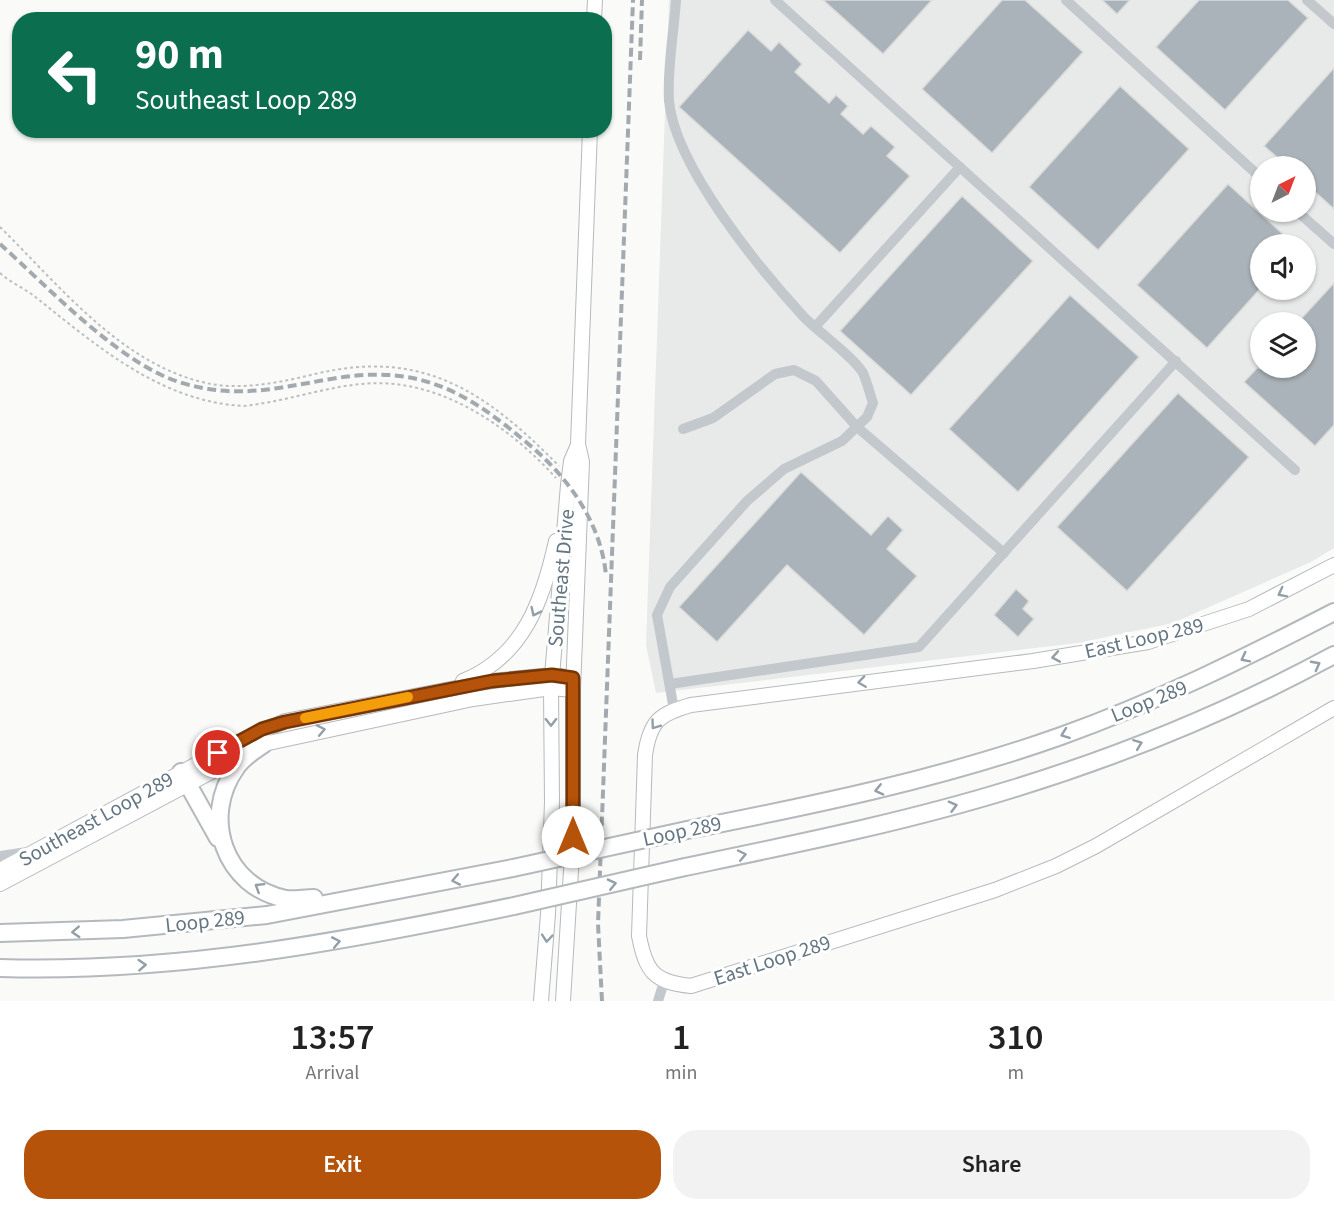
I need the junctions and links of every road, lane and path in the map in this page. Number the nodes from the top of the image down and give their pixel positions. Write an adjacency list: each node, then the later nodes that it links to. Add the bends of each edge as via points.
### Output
1 (676, 0): 13 (street, via 669,100 685,154 703,188 736,232)
2 (1066, 0): 8 (street)
3 (1307, 0): 5 (street)
4 (778, 1): 7 (street)
5 (1333, 22)
6 (590, 138): 17 (main road, Southeast Drive)
7 (960, 167): 13 (street); 14 (street)
8 (1250, 168)
9 (1309, 222): 11 (street)
10 (0, 227): 19 (path, via 124,344 174,372 199,382 249,386 359,367 416,370 450,381 478,398)
11 (1334, 244)
12 (0, 273): 20 (path, via 118,361 158,382 218,402 244,406 360,384 392,382 416,386 478,413 533,456)
13 (815, 327): 15 (street, via 862,372 873,403)
14 (1176, 362): 18 (street); 22 (street)
15 (857, 427): 16 (street, via 816,381 794,369 775,374 713,418); 22 (street); 28 (street, via 842,441 784,470 762,488 670,587 657,615)
16 (683, 429)
17 (578, 444): 19 (main road, Southeast Drive); 27 (main road, Southeast Drive, via 582,462)
18 (1295, 470)
19 (570, 476): 20 (main road, Southeast Drive)
20 (568, 491): 21 (main road, Southeast Drive)
21 (566, 517): 26 (main road, Southeast Drive); 29 (main road, one-way to 29, via 537,609 516,643 485,670)
22 (1004, 553): 28 (street, via 919,647)
23 (1334, 565): 31 (main road, East Loop 289, one-way to 31, via 1249,609 1148,642)
24 (1334, 612): 39 (highway, Loop 289, one-way to 39, bridge, via 1183,688 1062,736 895,786)
25 (1334, 655): 41 (highway, Loop 289, one-way to 25, bridge, via 312,946 817,839 1013,789 1211,715)
26 (552, 682): 27 (main road, Southeast Loop 289); 29 (main road, Southeast Loop 289, via 492,681); 32 (main road, Southeast Loop 289, one-way to 26); 45 (main road, Southeast Drive, one-way to 45, via 552,814)
27 (573, 684): 46 (main road, Southeast Drive, via 573,837)
28 (670, 684): 31 (street)
29 (440, 690): 33 (main road, Southeast Loop 289, via 262,729)
30 (1334, 708): 44 (main road, East Loop 289, via 1056,866 995,890 746,970 691,986)
31 (674, 710): 44 (main road, East Loop 289, one-way to 44, via 656,721 648,736 645,766 639,936 644,962)
32 (264, 744): 33 (main road, Southeast Loop 289); 34 (highway, via 236,767 221,798 218,818)
33 (184, 778): 34 (highway); 35 (main road, Southeast Loop 289); 38 (main road, Southeast Loop 289, via 39,865)
34 (222, 847): 39 (highway, one-way to 34, via 286,899 264,891 246,878)
35 (42, 849): 36 (street); 37 (main road, Southeast Loop 289)
36 (0, 856)
37 (0, 870)
38 (0, 884)
39 (419, 887): 40 (highway, Loop 289, one-way to 40, via 215,921)
40 (0, 933)
41 (112, 967): 42 (highway, Loop 289); 43 (highway)
42 (0, 968)
43 (0, 978)
44 (664, 982): 47 (street)
45 (541, 1001)
46 (562, 1001)
47 (658, 1001)

